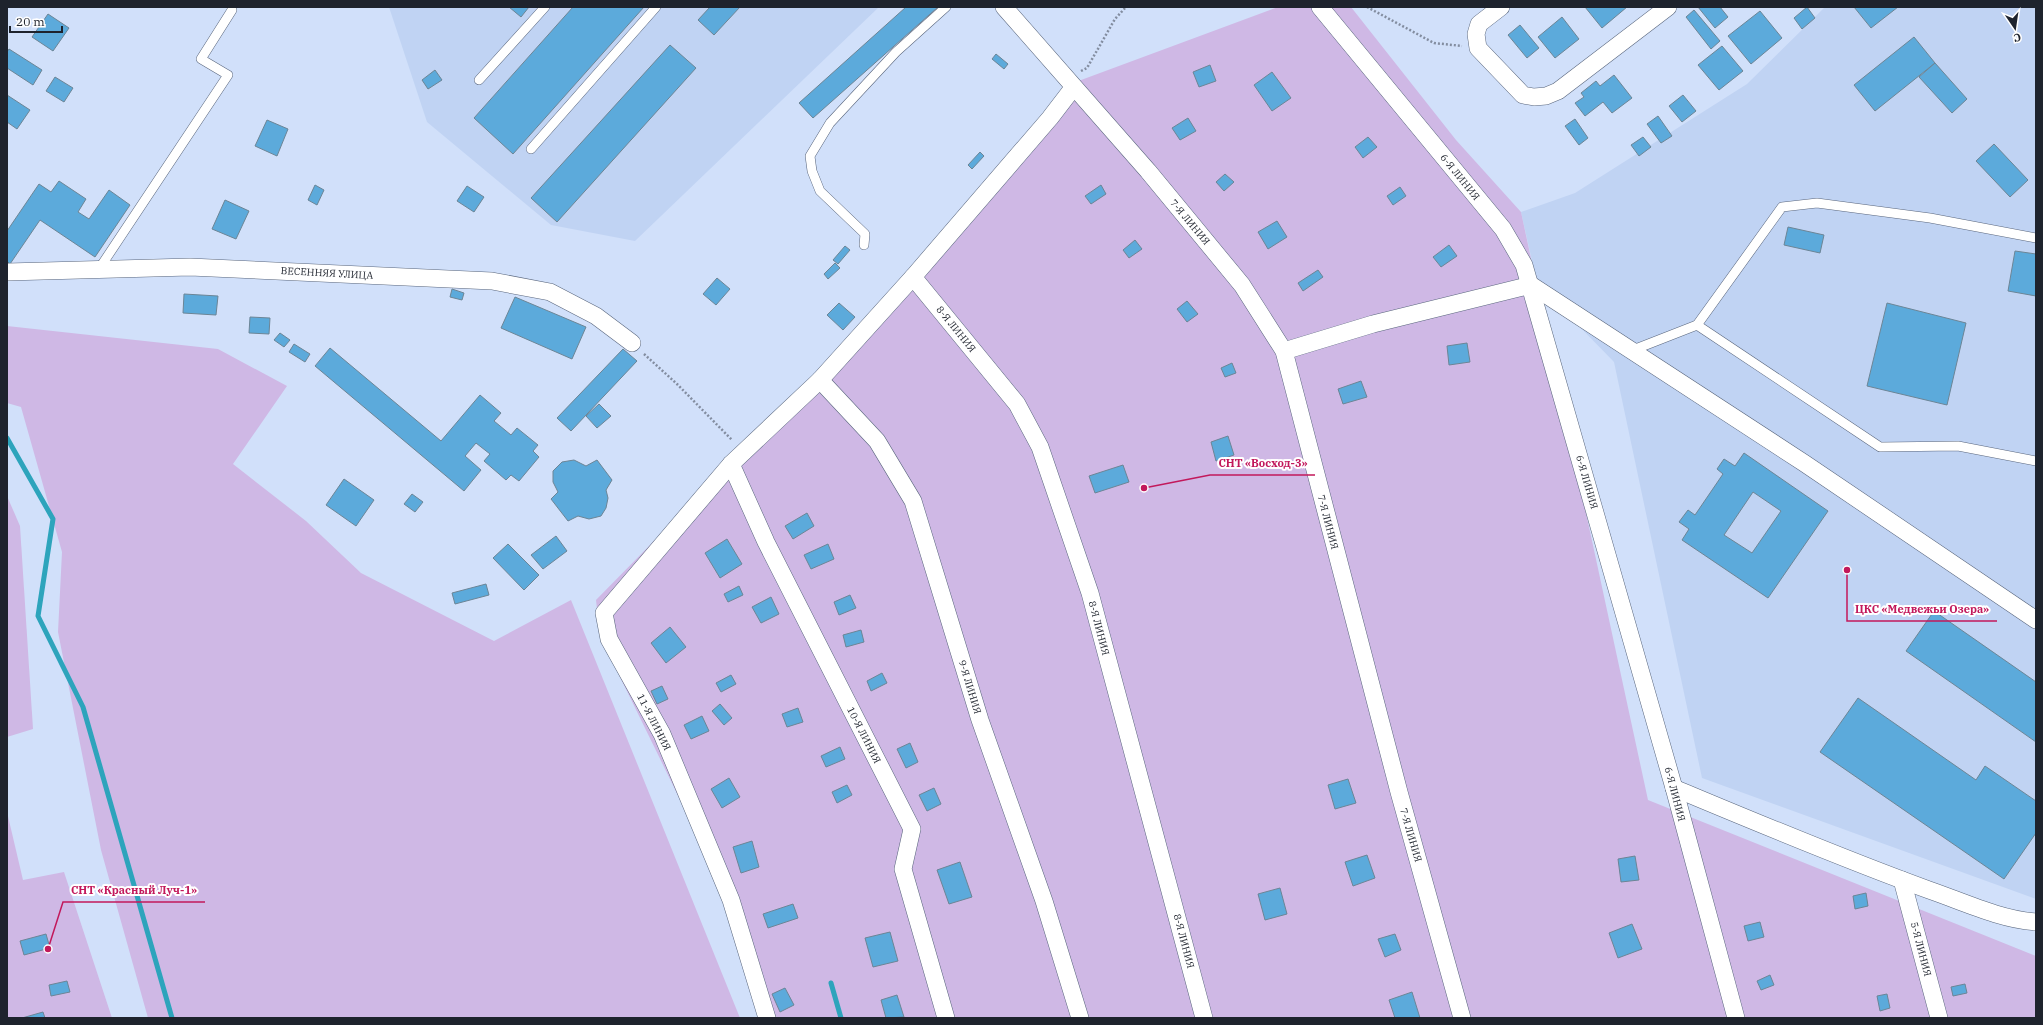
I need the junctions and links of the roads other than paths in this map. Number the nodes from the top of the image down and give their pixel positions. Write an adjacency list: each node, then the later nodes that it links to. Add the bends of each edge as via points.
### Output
1 (545, 7): 9 (lane)
2 (656, 7): 11 (lane)
3 (946, 7): 13 (lane, via 896,52 830,123 810,156 812,172 820,191 865,234)
4 (1004, 7): 10 (street, 7-Я ЛИНИЯ)
5 (1320, 7): 17 (street, 6-Я ЛИНИЯ, via 1503,229 1524,265)
6 (1668, 7): 8 (street, via 1558,92 1534,97 1523,95 1478,48 1476,34 1479,24)
7 (232, 10): 14 (lane, via 201,59 228,75)
8 (1497, 10)
9 (479, 80)
10 (1070, 84): 16 (street, via 1050,118); 21 (street, 7-Я ЛИНИЯ, via 1148,171 1242,285)
11 (531, 149)
12 (2036, 238): 18 (lane, via 1930,218 1817,203 1782,207)
13 (864, 245)
14 (99, 269): 15 (street, ВЕСЕННЯЯ УЛИЦА); 19 (street, ВЕСЕННЯЯ УЛИЦА, via 190,267 492,281 550,292 596,316)
15 (7, 272)
16 (913, 277): 22 (street); 32 (street, 8-Я ЛИНИЯ, via 1017,404 1040,447 1090,593)
17 (1531, 285): 20 (street); 21 (street, via 1373,324); 26 (street, 6-Я ЛИНИЯ)
18 (1697, 326): 20 (lane); 23 (lane, via 1880,447 1958,446)
19 (632, 342)
20 (1634, 350): 25 (street)
21 (1284, 351): 33 (street, 7-Я ЛИНИЯ, via 1399,792)
22 (820, 380): 24 (street); 31 (street, 9-Я ЛИНИЯ, via 877,441 913,501 980,720 1044,901)
23 (2036, 461)
24 (731, 464): 29 (street, 11-Я ЛИНИЯ, via 604,613 610,639 662,734 732,900); 30 (street, 10-Я ЛИНИЯ, via 766,542 912,829 903,869)
25 (2036, 620)
26 (1674, 788): 27 (street); 34 (street, 6-Я ЛИНИЯ)
27 (1902, 880): 28 (street, via 2015,920); 35 (street, 5-Я ЛИНИЯ)
28 (2036, 922)
29 (767, 1018)
30 (946, 1018)
31 (1080, 1018)
32 (1204, 1018)
33 (1462, 1018)
34 (1736, 1018)
35 (1939, 1018)

